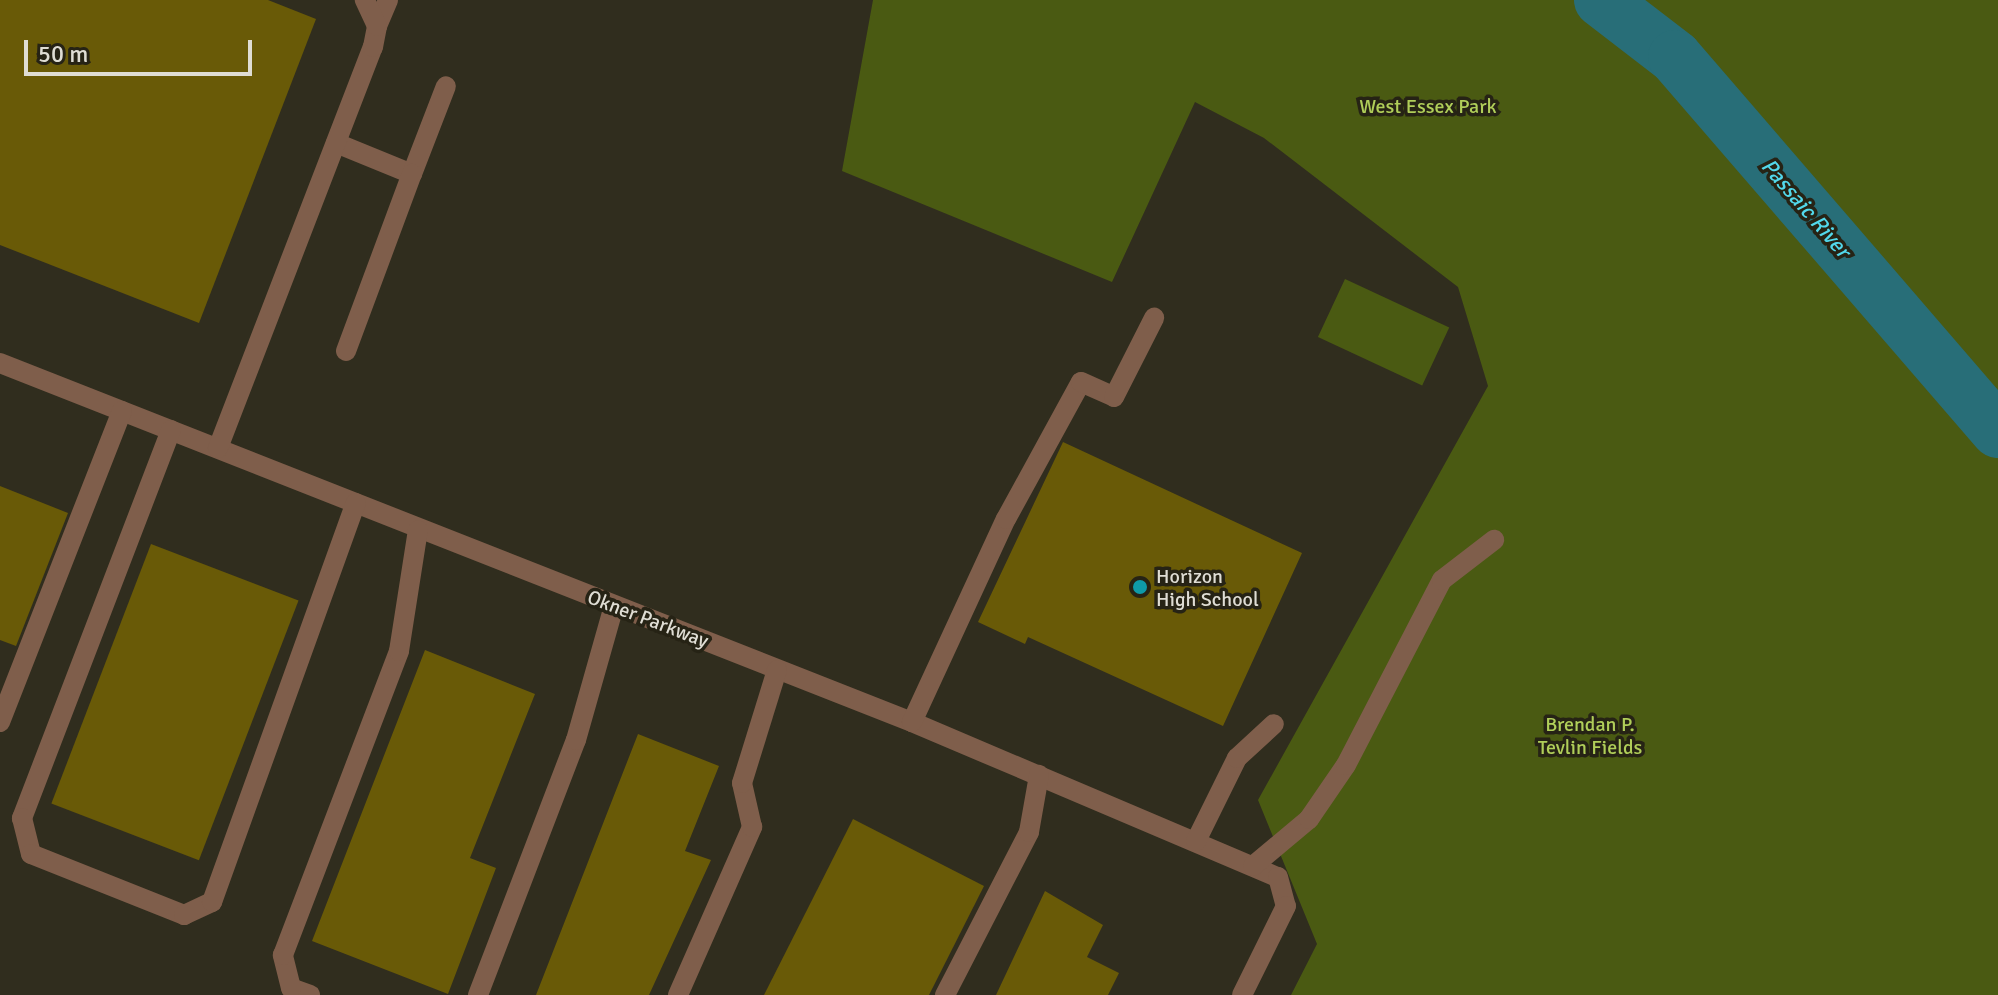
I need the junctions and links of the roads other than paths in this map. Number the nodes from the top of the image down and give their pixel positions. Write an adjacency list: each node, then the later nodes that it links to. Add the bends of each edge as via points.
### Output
1 (365, 0): 3 (street)
2 (388, 0): 3 (street)
3 (377, 26): 5 (street)
4 (446, 86): 6 (street)
5 (336, 143): 6 (street); 12 (street)
6 (412, 174): 8 (street)
7 (1154, 318): 19 (street, via 1114,397 1081,382 1006,519)
8 (346, 351)
9 (0, 363): 10 (street, Okner Parkway)
10 (122, 411): 11 (street, Okner Parkway); 18 (street)
11 (171, 430): 12 (street, Okner Parkway); 13 (street, via 22,818 31,854 184,915 212,902)
12 (218, 448): 13 (street, Okner Parkway)
13 (356, 503): 14 (street, Okner Parkway)
14 (418, 530): 16 (street, Okner Parkway); 24 (street, via 399,651 283,955 291,988)
15 (1494, 540): 23 (street, via 1442,580 1346,765 1309,819)
16 (614, 606): 17 (street, Okner Parkway); 25 (street, via 581,705 576,740)
17 (777, 670): 19 (street, Okner Parkway); 26 (street, via 742,783 752,827)
18 (0, 722)
19 (912, 722): 21 (street, Okner Parkway)
20 (1274, 724): 22 (street, via 1237,758)
21 (1039, 775): 22 (street, Okner Parkway); 27 (street, via 1029,832)
22 (1196, 841): 23 (street, Okner Parkway)
23 (1253, 866): 28 (street, Okner Parkway, via 1287,890 1286,906)
24 (310, 995)
25 (478, 995)
26 (678, 995)
27 (945, 995)
28 (1242, 995)

